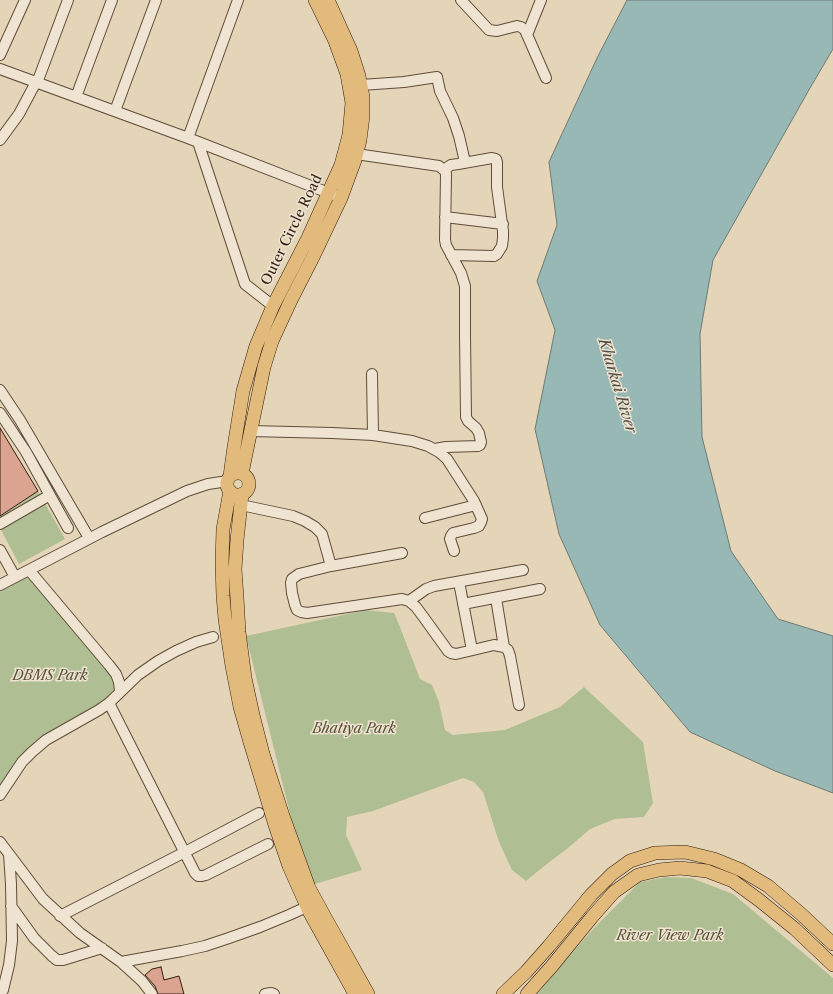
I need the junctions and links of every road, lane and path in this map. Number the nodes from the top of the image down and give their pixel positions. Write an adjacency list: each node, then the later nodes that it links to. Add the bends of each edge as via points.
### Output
1 (25, 0): 11 (street)
2 (68, 0): 14 (street)
3 (112, 0): 16 (street)
4 (156, 0): 17 (street)
5 (238, 0): 18 (street)
6 (315, 0): 24 (main road, Outer Circle Road, via 335,41 347,74 352,103 349,135 341,165)
7 (328, 0): 15 (main road, Outer Circle Road, via 351,51)
8 (461, 0): 10 (street, via 489,30 497,31 517,26 525,30)
9 (540, 0): 10 (street)
10 (527, 35): 13 (street)
11 (0, 55)
12 (0, 69): 14 (street)
13 (546, 78)
14 (37, 83): 16 (street); 19 (street)
15 (361, 84): 21 (main road, Outer Circle Road, via 363,116); 22 (street, via 437,77 440,91 459,136)
16 (76, 97): 17 (street)
17 (115, 111): 18 (street)
18 (188, 138): 20 (street)
19 (0, 140)
20 (198, 142): 24 (street); 29 (street, via 245,284)
21 (356, 154): 23 (street, via 439,166); 25 (main road, Outer Circle Road)
22 (465, 162): 23 (street); 27 (street, via 492,158 497,160 497,187)
23 (445, 170): 26 (street)
24 (328, 192): 25 (street); 29 (main road, Outer Circle Road)
25 (341, 198): 33 (main road, Outer Circle Road, via 272,341)
26 (445, 217): 27 (street); 28 (street, via 445,240)
27 (503, 224): 28 (street, via 502,246 497,254)
28 (451, 255): 35 (street, via 461,272 465,286 466,417 476,428 481,442 478,446)
29 (273, 306): 36 (main road, Outer Circle Road, via 256,346 243,391 234,447)
30 (372, 374): 34 (street)
31 (0, 390): 42 (street)
32 (0, 413): 37 (street)
33 (250, 431): 34 (street); 36 (main road, Outer Circle Road)
34 (373, 435): 35 (street, via 412,441)
35 (434, 449): 38 (street, via 447,459)
36 (235, 487): 42 (street, via 208,484 187,491); 46 (street, via 315,526 322,534); 68 (main road, via 239,632 247,686 265,761 307,881); 68 (main road, via 224,529 222,563 225,619 232,666 240,707 289,866)
37 (50, 495): 40 (street); 41 (street)
38 (476, 506): 39 (street); 44 (street, via 482,518 481,522 474,528 453,533 450,539)
39 (425, 518)
40 (0, 524)
41 (68, 528)
42 (88, 538): 47 (street)
43 (0, 550): 49 (street)
44 (454, 551)
45 (402, 552): 46 (street)
46 (331, 566): 54 (street, via 299,574 292,579 292,593 297,610 306,613 402,599)
47 (29, 570): 49 (street); 59 (street, via 110,666 116,674)
48 (523, 570): 50 (street)
49 (15, 577): 51 (street)
50 (459, 582): 54 (street, via 426,589); 55 (street)
51 (0, 585)
52 (540, 589): 53 (street)
53 (496, 598): 55 (street); 57 (street)
54 (409, 601): 58 (street, via 448,651 456,654)
55 (463, 604): 58 (street)
56 (214, 637): 59 (street, via 196,642 158,661)
57 (504, 647): 58 (street, via 494,645); 61 (street, via 510,656)
58 (472, 650)
59 (120, 691): 60 (street)
60 (109, 702): 62 (street, via 46,740 22,762); 66 (street)
61 (519, 705)
62 (0, 795)
63 (259, 813): 66 (street)
64 (0, 842): 67 (street)
65 (268, 844): 66 (street, via 202,876 195,873)
66 (185, 852): 70 (street)
67 (9, 854): 69 (street); 70 (street, via 43,899)
68 (312, 904): 73 (street, via 260,927 205,946); 79 (main road); 80 (main road)
69 (12, 906): 72 (street, via 34,938 57,960); 75 (street, via 9,965)
70 (60, 916): 72 (street)
71 (833, 944): 81 (main road, via 768,886 741,870 714,859 685,852 655,853 630,861 612,874 591,894 526,972)
72 (102, 948): 73 (street)
73 (121, 962): 76 (street)
74 (833, 965): 82 (main road, via 789,924 733,882 706,871 666,869 638,875 614,892)
75 (0, 994)
76 (152, 994)
77 (265, 994): 78 (street)
78 (274, 994)
79 (355, 994)
80 (368, 994)
81 (503, 994)
82 (527, 994)

